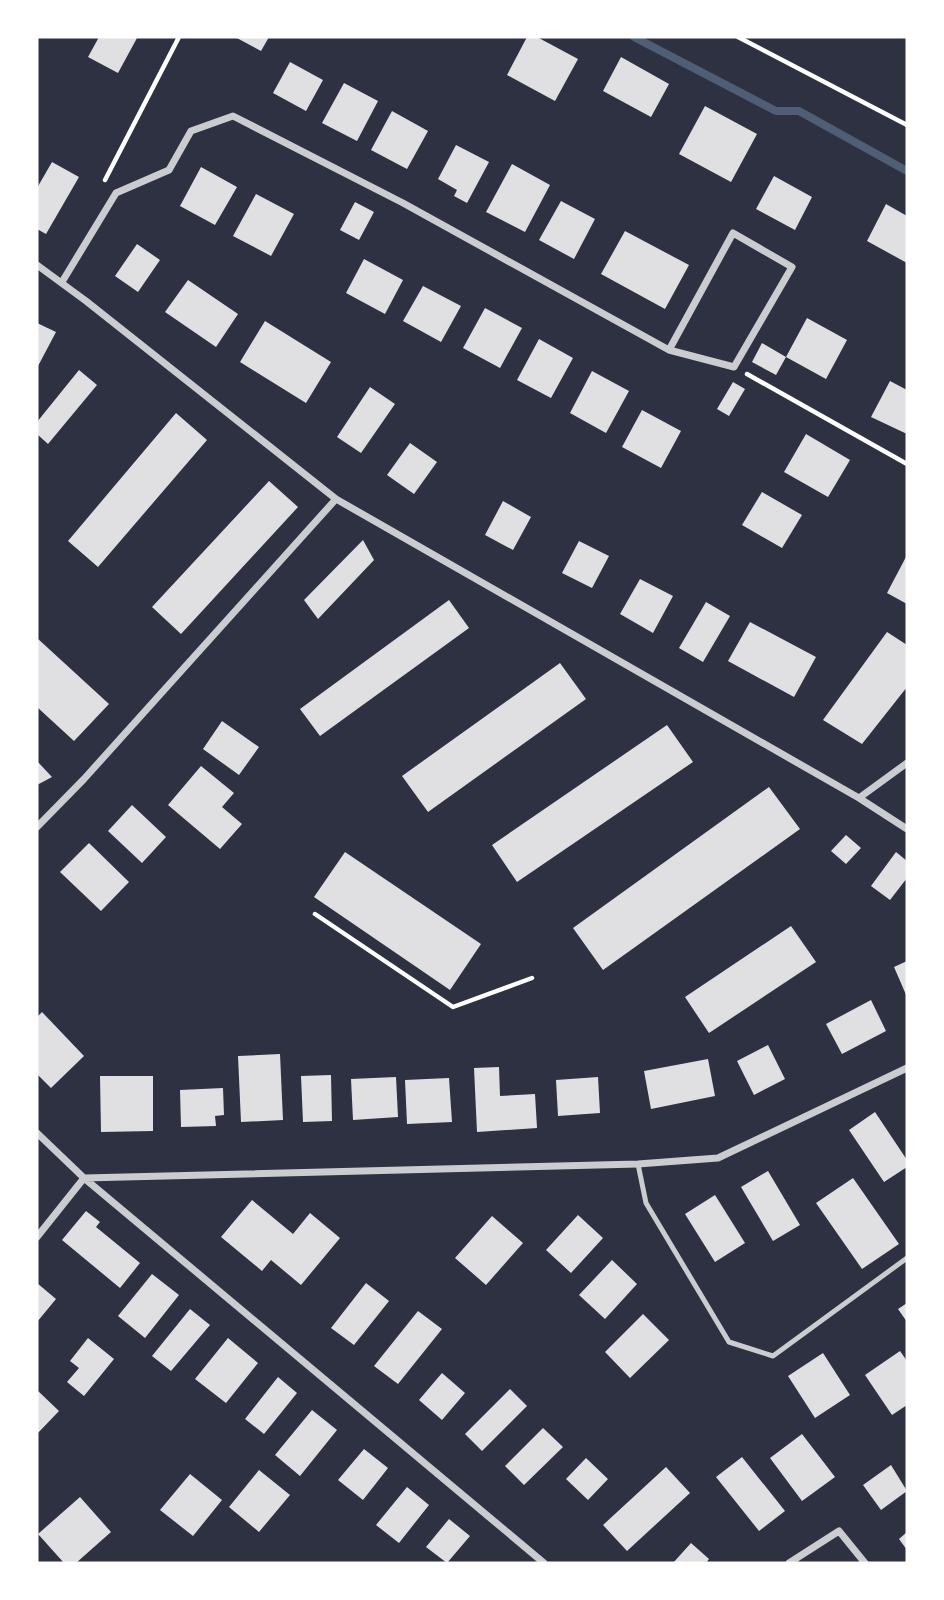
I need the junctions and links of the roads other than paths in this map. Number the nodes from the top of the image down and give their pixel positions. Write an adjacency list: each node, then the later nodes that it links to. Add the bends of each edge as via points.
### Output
1 (37, 265): 2 (street)
2 (62, 282): 3 (street, via 116,193 169,170 191,131 233,116 403,203); 4 (street)
3 (669, 350): 3 (street, via 734,367 792,267 733,233)
4 (336, 499): 6 (street); 7 (street)
5 (907, 763): 6 (street)
6 (859, 798): 8 (street)
7 (37, 827)
8 (907, 829)
9 (907, 1068): 11 (street, via 718,1158)
10 (37, 1133): 12 (street)
11 (638, 1164): 12 (street); 14 (lane, via 646,1203 729,1342 774,1356)
12 (83, 1178): 13 (street); 15 (street)
13 (37, 1237)
14 (907, 1258)
15 (544, 1563)
16 (789, 1563): 17 (street, via 839,1531)
17 (865, 1563)

